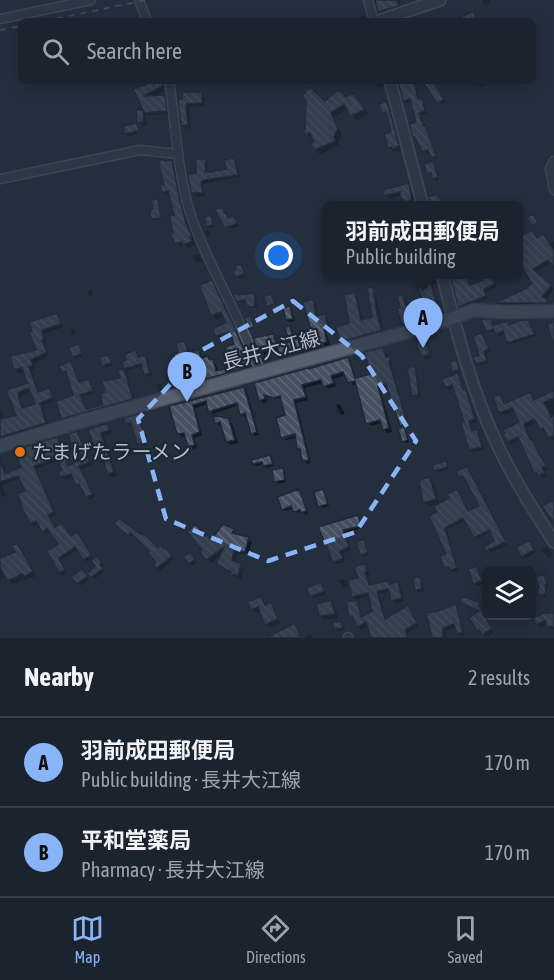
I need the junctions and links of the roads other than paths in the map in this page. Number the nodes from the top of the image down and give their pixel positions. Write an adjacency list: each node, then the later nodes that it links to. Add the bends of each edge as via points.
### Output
1 (92, 0): 8 (street)
2 (140, 0): 5 (street)
3 (368, 0): 6 (street)
4 (440, 0): 7 (street)
5 (146, 18)
6 (375, 18)
7 (385, 18)
8 (0, 19)
9 (169, 84): 11 (street)
10 (391, 84): 15 (street)
11 (177, 154): 13 (street, via 140,150); 19 (street, via 201,241)
12 (554, 161): 14 (street, via 550,169)
13 (0, 179)
14 (554, 190)
15 (422, 201)
16 (443, 279): 18 (street)
17 (554, 311): 18 (main road, 長井大江線, via 474,310)
18 (453, 318): 19 (main road, 長井大江線); 21 (street, via 473,386 497,445)
19 (261, 373): 20 (main road, 長井大江線)
20 (0, 446)
21 (554, 542)

